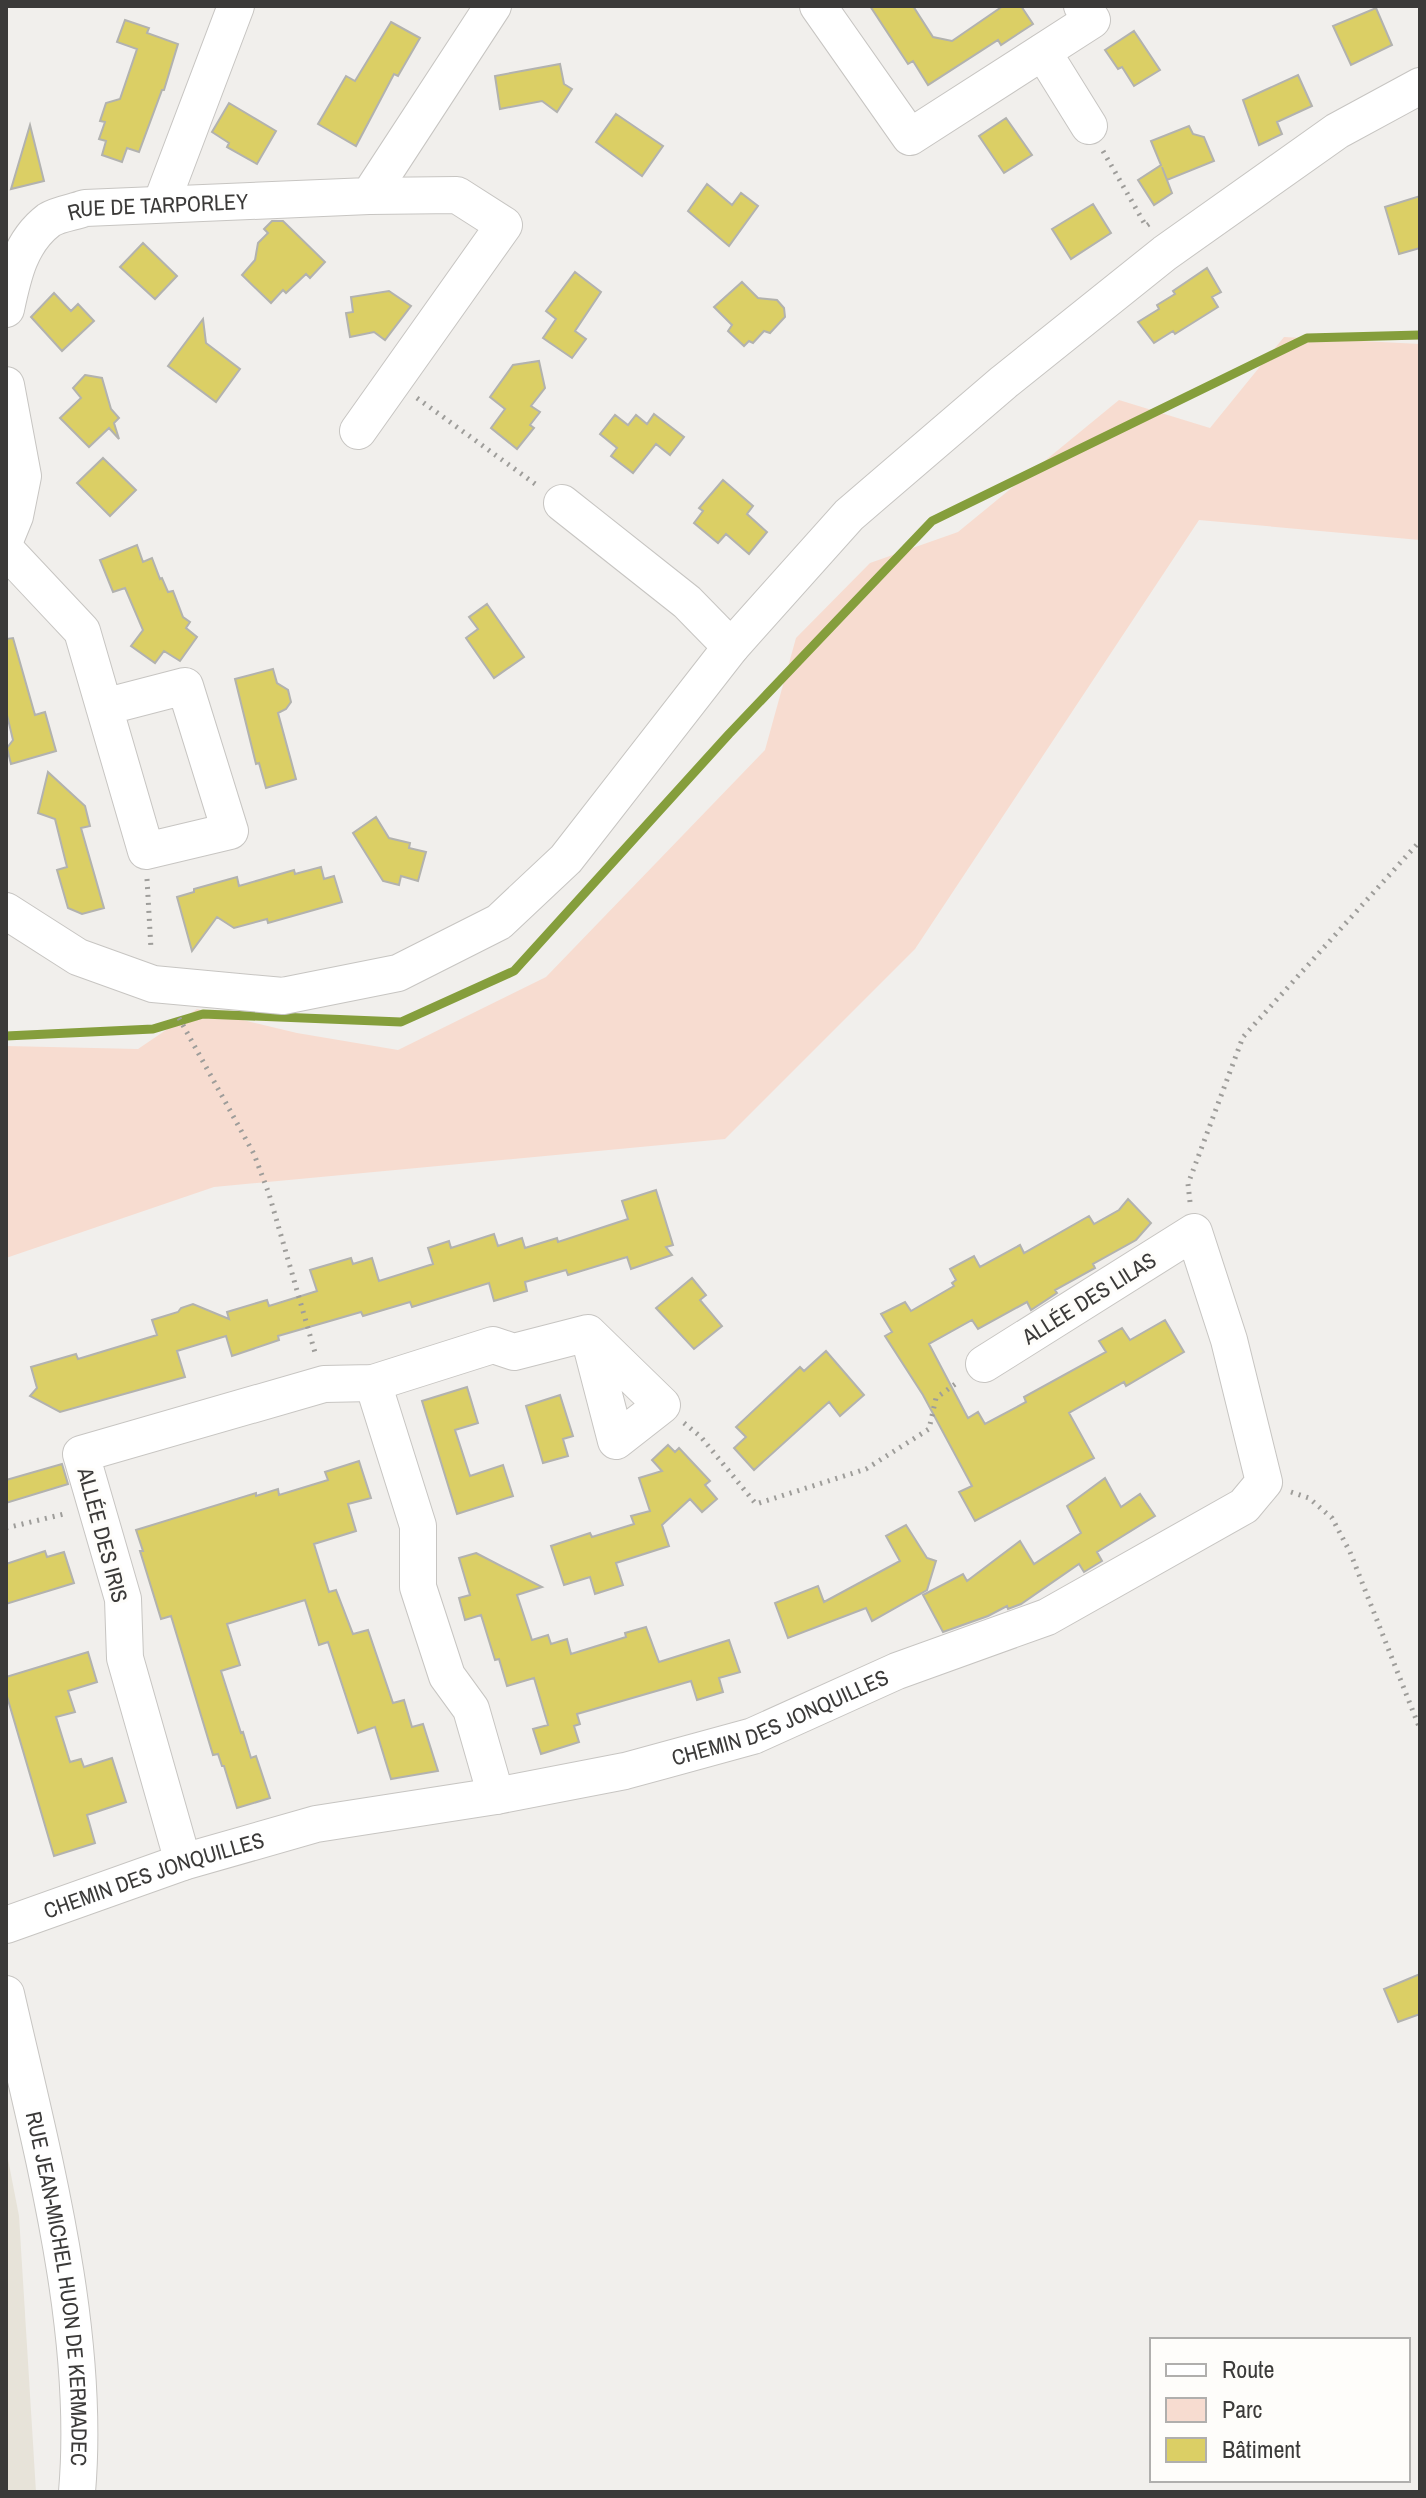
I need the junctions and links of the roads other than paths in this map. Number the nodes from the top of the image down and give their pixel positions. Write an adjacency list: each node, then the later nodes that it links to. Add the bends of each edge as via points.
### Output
1 (236, 6): 9 (street)
2 (818, 6): 5 (street, via 910,137)
3 (1082, 6): 5 (street, via 1092,20)
4 (484, 9): 8 (street)
5 (1043, 52): 7 (street)
6 (1420, 86): 16 (street, via 1337,131 1207,222 1004,382 849,515)
7 (1089, 126)
8 (369, 196): 9 (street, RUE DE TARPORLEY); 12 (street, RUE DE TARPORLEY, via 457,195 504,225)
9 (161, 204): 10 (street, RUE DE TARPORLEY, via 85,208 50,219 15,265)
10 (6, 309)
11 (6, 385): 14 (street, via 23,476)
12 (358, 431)
13 (562, 503): 16 (street, via 687,602)
14 (6, 538)
15 (6, 550): 17 (street, via 82,631)
16 (731, 647): 18 (street, via 566,859 499,922 398,973 283,996 153,984 78,957)
17 (104, 707): 17 (street, via 146,851 230,831 185,686)
18 (6, 911)
19 (588, 1333): 19 (street, via 616,1441 662,1405); 21 (street, ALLÉE DES IRIS, via 514,1352 493,1345)
20 (984, 1364): 22 (street, ALLÉE DES LILAS, via 1194,1232 1229,1340)
21 (373, 1383): 23 (street, via 418,1526 418,1587 447,1676 471,1709); 24 (street, ALLÉE DES IRIS, via 324,1384 81,1454 123,1599 125,1658)
22 (1264, 1482): 23 (street, CHEMIN DES JONQUILLES, via 1244,1506 1047,1617 897,1671 753,1736 625,1771)
23 (496, 1796): 24 (street, CHEMIN DES JONQUILLES, via 316,1824)
24 (183, 1862): 25 (street, CHEMIN DES JONQUILLES)
25 (6, 1925)
26 (6, 1994): 27 (street, RUE JEAN-MICHEL HUON DE KERMADEC)
27 (16, 2087): 28 (street, RUE JEAN-MICHEL HUON DE KERMADEC, via 61,2250 76,2362)
28 (77, 2492)

